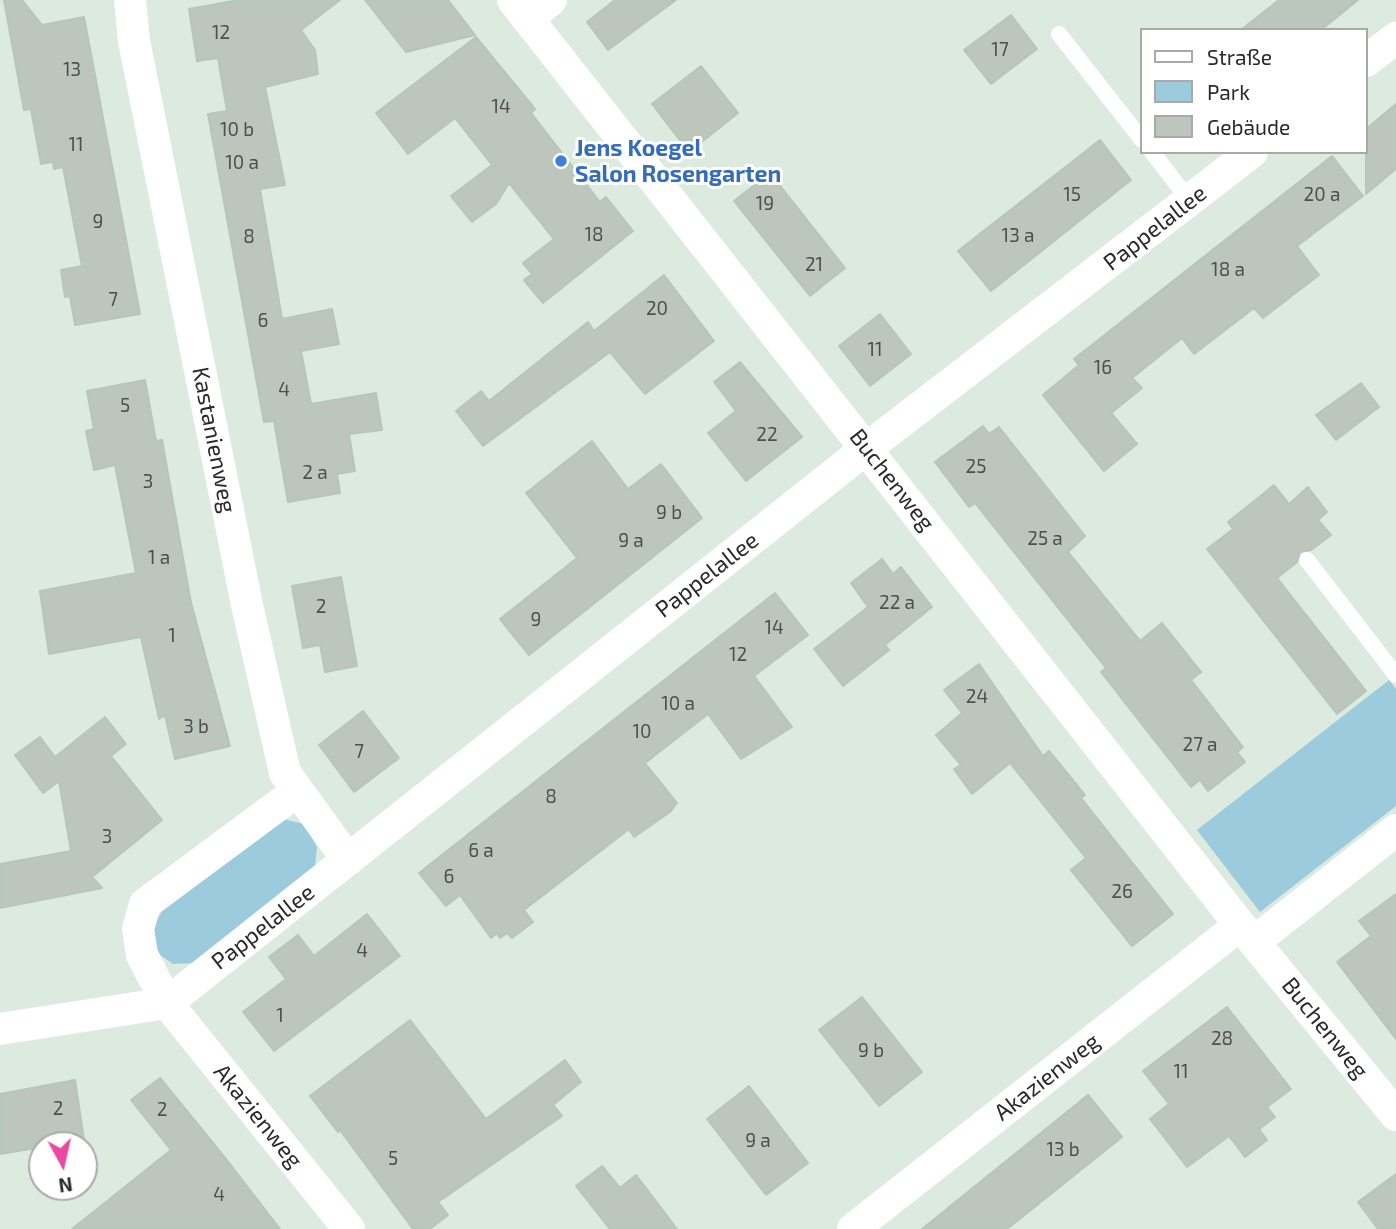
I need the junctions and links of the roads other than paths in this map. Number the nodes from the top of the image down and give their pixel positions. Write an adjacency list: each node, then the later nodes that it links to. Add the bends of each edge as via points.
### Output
1 (130, 0): 13 (street, Kastanienweg, via 134,41 247,605 285,773)
2 (531, 6): 10 (street, Buchenweg)
3 (1059, 34): 6 (lane)
4 (1396, 37): 5 (street)
5 (1368, 59)
6 (1140, 137)
7 (1154, 154): 9 (lane)
8 (1249, 154): 9 (street, Pappelallee)
9 (1190, 201): 10 (street, Pappelallee)
10 (867, 448): 15 (street, Pappelallee); 16 (street, Buchenweg)
11 (1307, 560): 12 (lane)
12 (1396, 675)
13 (296, 792): 15 (street, Kastanienweg); 17 (street, via 145,904 138,929 142,954)
14 (1396, 830): 16 (street)
15 (348, 860): 17 (street, Pappelallee)
16 (1247, 933): 19 (street, Buchenweg); 21 (street, Akazienweg)
17 (167, 1003): 18 (street, Pappelallee); 20 (street, Akazienweg)
18 (0, 1030)
19 (1396, 1115)
20 (349, 1229)
21 (853, 1229)

